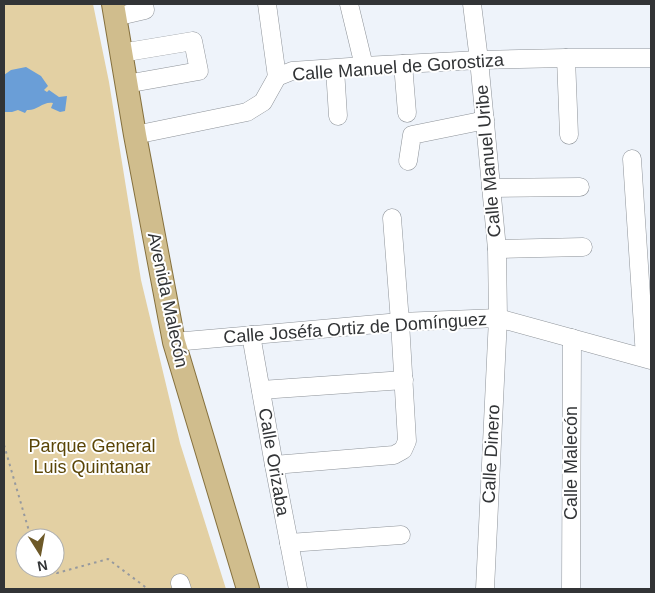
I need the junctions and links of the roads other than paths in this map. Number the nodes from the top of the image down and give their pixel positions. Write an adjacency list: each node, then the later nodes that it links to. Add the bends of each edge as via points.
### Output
1 (144, 4): 5 (street, via 145,10)
2 (267, 4): 13 (street)
3 (349, 4): 11 (street)
4 (472, 4): 9 (street, Calle Manuel Uribe)
5 (114, 10): 6 (main road, Avenida Malecón)
6 (121, 53): 14 (main road, Avenida Malecón); 14 (street, via 193,41 199,71)
7 (566, 58): 8 (street, Calle Manuel de Gorostiza); 9 (street, Calle Manuel de Gorostiza); 19 (street)
8 (651, 58)
9 (479, 60): 10 (street, Calle Manuel de Gorostiza); 17 (street, Calle Manuel Uribe)
10 (403, 64): 11 (street, Calle Manuel de Gorostiza); 15 (street)
11 (364, 66): 12 (street, Calle Manuel de Gorostiza)
12 (335, 68): 13 (street, Calle Manuel de Gorostiza, via 292,71); 16 (street)
13 (277, 77): 18 (street, Calle Manuel de Gorostiza, via 263,102 247,112)
14 (126, 84): 18 (main road, Avenida Malecón)
15 (407, 113)
16 (338, 116)
17 (484, 119): 21 (street, via 412,135); 23 (street, Calle Manuel Uribe)
18 (135, 135): 31 (main road, Avenida Malecón)
19 (569, 135)
20 (632, 159): 32 (street)
21 (408, 161)
22 (580, 187): 23 (street)
23 (491, 188): 26 (street, Calle Manuel Uribe)
24 (392, 218): 28 (street)
25 (583, 247): 26 (street)
26 (496, 250): 27 (street, Calle Manuel Uribe)
27 (498, 318): 28 (street, Calle Joséfa Ortiz de Domínguez); 30 (street, Calle Joséfa Ortiz de Domínguez); 40 (street, Calle Dinero)
28 (400, 322): 29 (street, Calle Joséfa Ortiz de Domínguez); 33 (street)
29 (251, 335): 31 (street, Calle Joséfa Ortiz de Domínguez); 34 (street, Calle Orizaba)
30 (572, 338): 32 (street, Calle Joséfa Ortiz de Domínguez); 41 (street, Calle Malecón)
31 (174, 342): 38 (main road, Avenida Malecón)
32 (648, 359)
33 (404, 380): 34 (street); 35 (street, via 406,441 403,450 394,455)
34 (261, 390): 35 (street, Calle Orizaba)
35 (274, 465): 37 (street, Calle Orizaba)
36 (400, 534): 37 (street)
37 (289, 543): 39 (street, Calle Orizaba)
38 (248, 589)
39 (298, 589)
40 (485, 589)
41 (571, 589)

